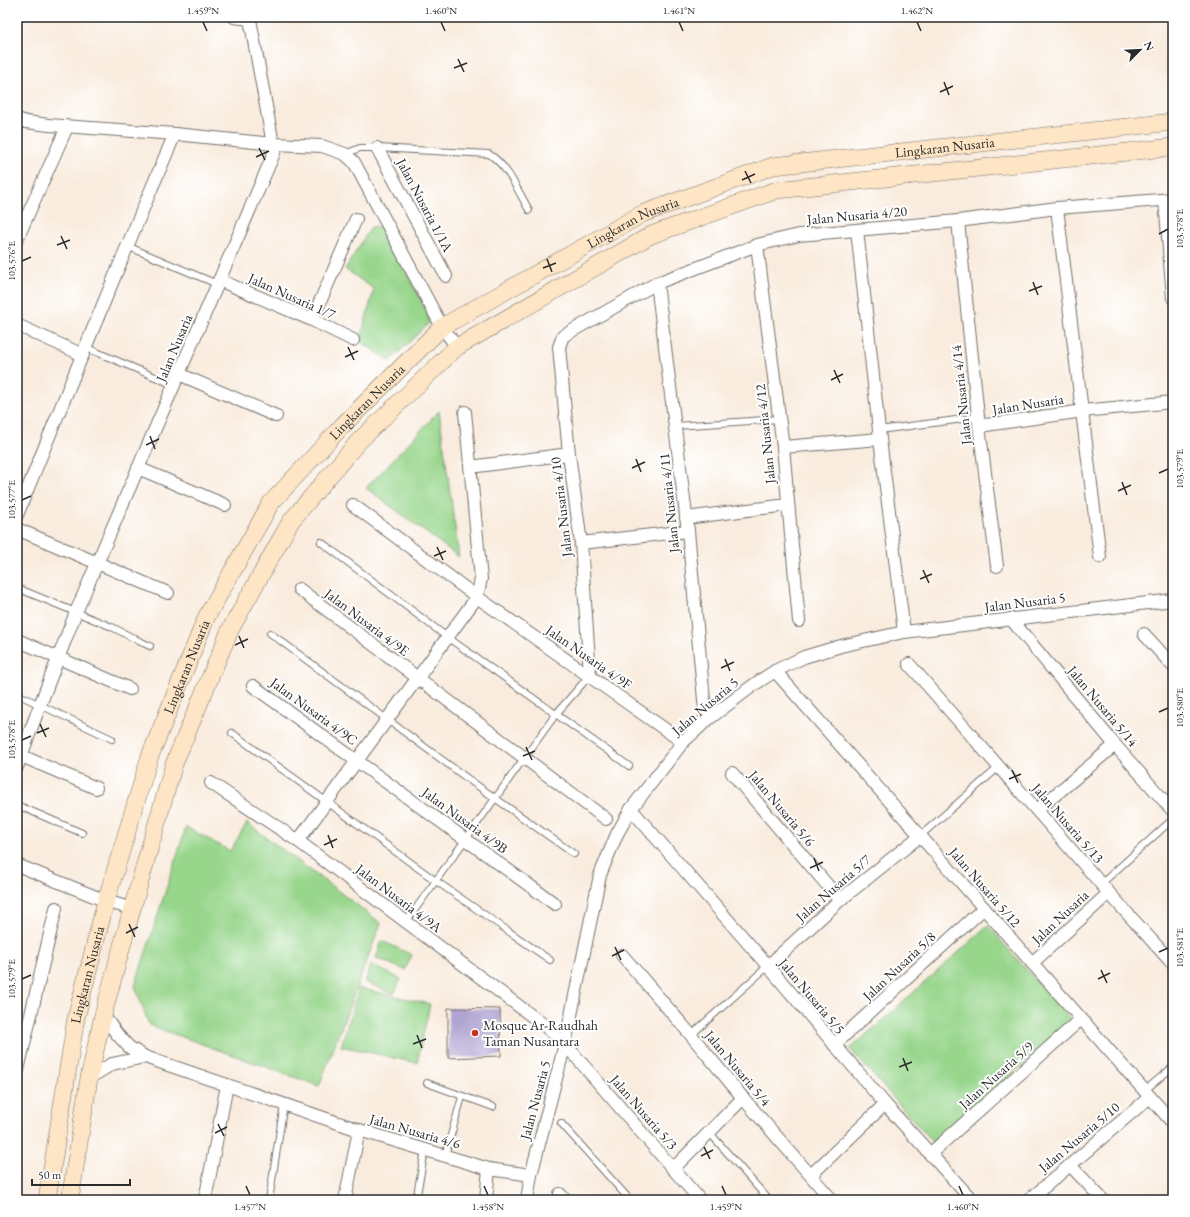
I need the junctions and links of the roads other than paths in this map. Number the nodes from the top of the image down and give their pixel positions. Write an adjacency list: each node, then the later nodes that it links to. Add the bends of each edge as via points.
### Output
1 (234, 17): 2 (street)
2 (250, 18): 7 (street)
3 (17, 119): 5 (street)
4 (1173, 122): 26 (main road, Lingkaran Nusaria, via 773,166 642,214)
5 (67, 127): 6 (street); 17 (street)
6 (175, 134): 7 (street); 19 (street)
7 (275, 144): 10 (street, via 322,146); 21 (street, Jalan Nusaria, via 272,158)
8 (1173, 147): 29 (main road, Lingkaran Nusaria, via 777,190 651,234)
9 (377, 148): 10 (lane, via 360,148); 13 (lane, via 488,154 504,167); 20 (street, Jalan Nusaria 1/1A)
10 (345, 154): 26 (street, via 354,162)
11 (1169, 199): 12 (street, Jalan Nusaria 4/20); 23 (street)
12 (1057, 208): 15 (street, Jalan Nusaria 4/20); 33 (street)
13 (529, 210)
14 (356, 219): 24 (street)
15 (958, 221): 16 (street, Jalan Nusaria 4/20); 37 (street, Jalan Nusaria 4/14)
16 (857, 230): 18 (street, Jalan Nusaria 4/20, via 799,235); 39 (street)
17 (17, 239)
18 (757, 245): 22 (street, Jalan Nusaria 4/20); 36 (street, Jalan Nusaria 4/12)
19 (127, 246): 21 (lane); 30 (street)
20 (446, 276)
21 (218, 282): 24 (street, Jalan Nusaria 1/7); 31 (street, Jalan Nusaria)
22 (657, 283): 27 (street, Jalan Nusaria 4/20); 38 (street, Jalan Nusaria 4/11)
23 (1173, 298)
24 (312, 320): 28 (street, Jalan Nusaria 1/7)
25 (17, 325): 30 (street)
26 (442, 327): 29 (street); 112 (main road, Lingkaran Nusaria, via 343,425 271,503 206,616 150,756)
27 (563, 336): 41 (street, Jalan Nusaria 4/10, via 559,347)
28 (353, 340)
29 (457, 348): 116 (main road, Lingkaran Nusaria, via 358,442 291,521 230,630 174,764)
30 (85, 351): 31 (lane); 47 (street)
31 (176, 380): 35 (street); 43 (street, Jalan Nusaria)
32 (1173, 402): 33 (street, Jalan Nusaria)
33 (1083, 411): 37 (street, Jalan Nusaria); 53 (street)
34 (465, 412): 42 (street)
35 (276, 416)
36 (779, 419): 38 (lane); 40 (street, Jalan Nusaria 4/12)
37 (979, 422): 39 (lane); 55 (street, Jalan Nusaria 4/14)
38 (676, 426): 48 (street, Jalan Nusaria 4/11)
39 (880, 434): 40 (street); 64 (street)
40 (783, 447): 46 (street, Jalan Nusaria 4/12)
41 (569, 454): 42 (street); 52 (street, Jalan Nusaria 4/10)
42 (470, 467): 59 (street, via 481,579)
43 (138, 468): 44 (street); 54 (street, Jalan Nusaria)
44 (225, 505)
45 (353, 505): 59 (street, Jalan Nusaria 4/9F)
46 (787, 505): 48 (street); 63 (street, Jalan Nusaria 4/12)
47 (17, 515)
48 (686, 518): 50 (street, Jalan Nusaria 4/11)
49 (17, 529): 54 (street)
50 (688, 531): 52 (street); 82 (street, Jalan Nusaria 4/11)
51 (321, 542): 67 (lane)
52 (581, 543): 74 (street, Jalan Nusaria 4/10)
53 (1100, 557)
54 (98, 563): 58 (street); 61 (street, Jalan Nusaria)
55 (997, 566)
56 (17, 588): 61 (lane)
57 (298, 589): 75 (street, Jalan Nusaria 4/9E)
58 (168, 593)
59 (477, 597): 67 (street); 74 (street, Jalan Nusaria 4/9F)
60 (1173, 600): 62 (street, Jalan Nusaria 5)
61 (76, 612): 69 (lane); 70 (street, Jalan Nusaria)
62 (1011, 619): 64 (street, Jalan Nusaria 5); 86 (street, Jalan Nusaria 5/14)
63 (799, 621)
64 (904, 632): 73 (street, Jalan Nusaria 5, via 804,657)
65 (270, 633): 81 (lane)
66 (1144, 634): 72 (street)
67 (447, 637): 75 (street); 80 (lane)
68 (17, 640): 70 (street)
69 (150, 646)
70 (58, 657): 77 (street); 79 (street, Jalan Nusaria)
71 (909, 664): 91 (street, Jalan Nusaria 5/13)
72 (1173, 666)
73 (775, 671): 82 (street, Jalan Nusaria 5); 104 (street, Jalan Nusaria 5/12)
74 (590, 675): 80 (lane); 85 (street, Jalan Nusaria 4/9F)
75 (417, 679): 81 (street); 87 (street, Jalan Nusaria 4/9E)
76 (253, 686): 89 (street, Jalan Nusaria 4/9C)
77 (130, 689)
78 (17, 694): 79 (lane)
79 (40, 705): 84 (lane); 88 (street, Jalan Nusaria)
80 (556, 714): 87 (lane); 90 (lane)
81 (388, 719): 89 (street); 95 (lane)
82 (706, 721): 85 (street, Jalan Nusaria 5)
83 (232, 733): 96 (lane)
84 (112, 739)
85 (683, 742): 98 (street, Jalan Nusaria 5)
86 (1115, 745): 99 (street); 100 (street, Jalan Nusaria 5/14)
87 (524, 758): 95 (lane); 101 (street, Jalan Nusaria 4/9E)
88 (18, 759): 94 (street)
89 (357, 761): 96 (street); 105 (street, Jalan Nusaria 4/9B)
90 (629, 766)
91 (1000, 767): 99 (street, Jalan Nusaria 5/13); 104 (lane)
92 (732, 773): 111 (street, Jalan Nusaria 5/6)
93 (211, 783): 106 (street, Jalan Nusaria 4/9A)
94 (96, 788)
95 (494, 797): 105 (lane); 107 (lane)
96 (328, 801): 106 (street); 109 (lane)
97 (17, 805): 103 (lane)
98 (631, 809): 122 (street, Jalan Nusaria 5/5); 126 (street, Jalan Nusaria 5, via 617,834 600,875)
99 (1037, 810): 110 (street, Jalan Nusaria 5/13)
100 (1173, 812)
101 (606, 819)
102 (1173, 819): 110 (lane)
103 (82, 833)
104 (920, 836): 111 (street, Jalan Nusaria 5/7); 115 (street, Jalan Nusaria 5/12)
105 (465, 838): 109 (lane); 113 (street, Jalan Nusaria 4/9B)
106 (298, 841): 117 (street, Jalan Nusaria 4/9A)
107 (574, 854)
108 (17, 865): 112 (street)
109 (436, 880): 117 (lane); 119 (lane)
110 (1105, 888): 120 (street, Jalan Nusaria); 121 (street, Jalan Nusaria 5/13)
111 (840, 900): 122 (street, Jalan Nusaria 5/7)
112 (106, 901): 116 (street); 152 (main road, Lingkaran Nusaria, via 76,1018)
113 (555, 904)
114 (56, 908): 130 (street)
115 (984, 908): 120 (street, Jalan Nusaria 5/12); 127 (street, Jalan Nusaria 5/8)
116 (132, 909): 123 (main road, Lingkaran Nusaria)
117 (406, 922): 126 (street, Jalan Nusaria 4/9A, via 544,1025)
118 (622, 955): 125 (street, Jalan Nusaria 5/4)
119 (550, 960)
120 (1032, 964): 124 (street, Jalan Nusaria 5/12)
121 (1173, 964)
122 (768, 966): 125 (lane); 127 (street, Jalan Nusaria 5/5)
123 (103, 1015): 128 (street, via 116,1034 129,1047); 131 (main road, Lingkaran Nusaria)
124 (1082, 1019): 134 (street, Jalan Nusaria 5/12); 145 (street, Jalan Nusaria 5/9)
125 (691, 1035): 136 (street, Jalan Nusaria 5/4)
126 (565, 1044): 149 (street, Jalan Nusaria 5/3); 150 (street, Jalan Nusaria 5)
127 (834, 1045): 138 (street, Jalan Nusaria 5/5)
128 (145, 1057): 131 (street, via 112,1064); 133 (street)
129 (1173, 1067): 134 (lane)
130 (17, 1074)
131 (89, 1078): 153 (main road, Lingkaran Nusaria)
132 (427, 1083): 135 (lane)
133 (227, 1084): 137 (street); 154 (street)
134 (1147, 1094): 141 (street, Jalan Nusaria 5/12); 147 (street, Jalan Nusaria 5/10)
135 (462, 1097): 139 (lane); 146 (lane)
136 (743, 1098): 143 (street); 151 (street, Jalan Nusaria 5/4)
137 (284, 1104): 142 (street); 155 (lane)
138 (885, 1104): 145 (street, Jalan Nusaria 5/5); 151 (street)
139 (493, 1107)
140 (561, 1123): 160 (lane)
141 (1173, 1123)
142 (359, 1130): 144 (street, Jalan Nusaria 4/6); 156 (street, Jalan Nusaria 4/6)
143 (709, 1132): 149 (street); 162 (lane)
144 (425, 1150): 146 (street, Jalan Nusaria 4/6); 157 (lane)
145 (930, 1154): 164 (street, Jalan Nusaria 5/5)
146 (445, 1156): 148 (street, Jalan Nusaria 4/6)
147 (1070, 1165): 165 (street, Jalan Nusaria 5/10); 166 (street)
148 (489, 1169): 150 (street, Jalan Nusaria 4/6); 158 (street)
149 (673, 1169): 161 (street, Jalan Nusaria 5/3)
150 (531, 1175): 159 (street, Jalan Nusaria 5)
151 (811, 1175): 163 (street, Jalan Nusaria 5/4)
152 (47, 1200)
153 (70, 1200)
154 (205, 1200)
155 (269, 1200)
156 (345, 1200)
157 (416, 1200)
158 (486, 1200)
159 (527, 1200)
160 (630, 1200)
161 (700, 1200)
162 (769, 1200)
163 (832, 1200)
164 (972, 1200)
165 (1029, 1200)
166 (1103, 1200)

